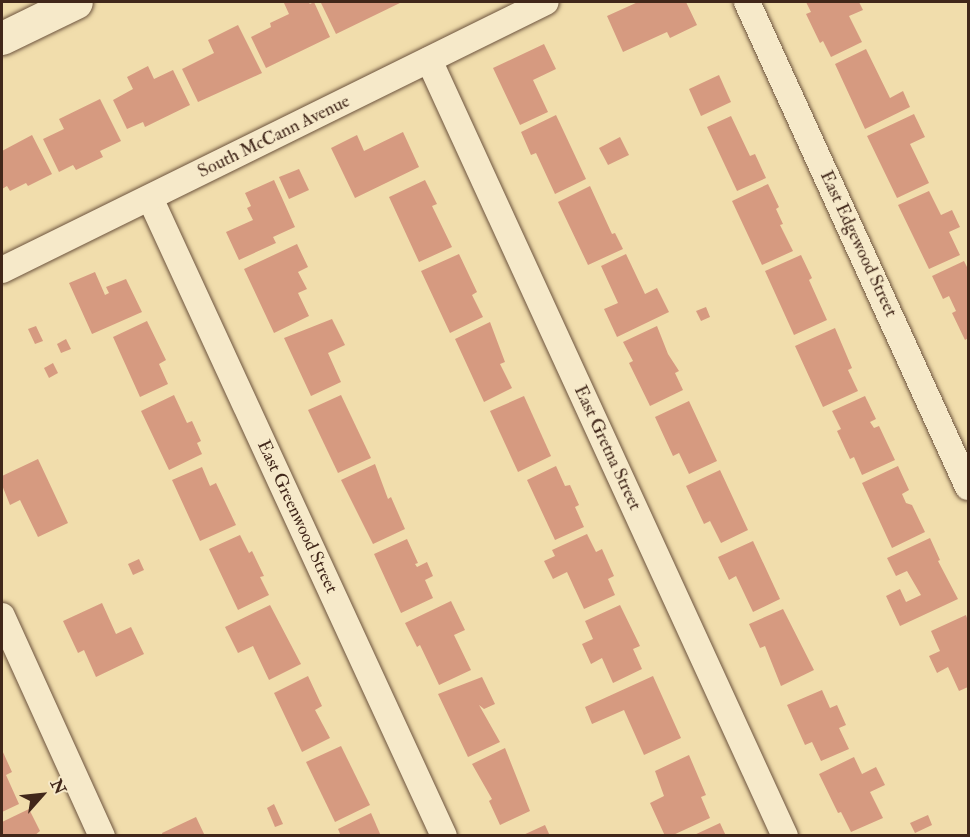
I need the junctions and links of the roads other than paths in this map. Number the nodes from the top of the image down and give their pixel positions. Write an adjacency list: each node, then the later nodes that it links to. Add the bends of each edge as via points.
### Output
1 (546, 2): 5 (street, South McCann Avenue)
2 (747, 2): 8 (street, East Edgewood Street)
3 (59, 5): 4 (main road)
4 (2, 39)
5 (429, 60): 6 (street, South McCann Avenue); 12 (street, East Gretna Street)
6 (150, 198): 7 (street, South McCann Avenue); 11 (street, East Greenwood Street)
7 (2, 270)
8 (969, 487)
9 (2, 616): 10 (street)
10 (102, 836)
11 (444, 836)
12 (784, 836)

